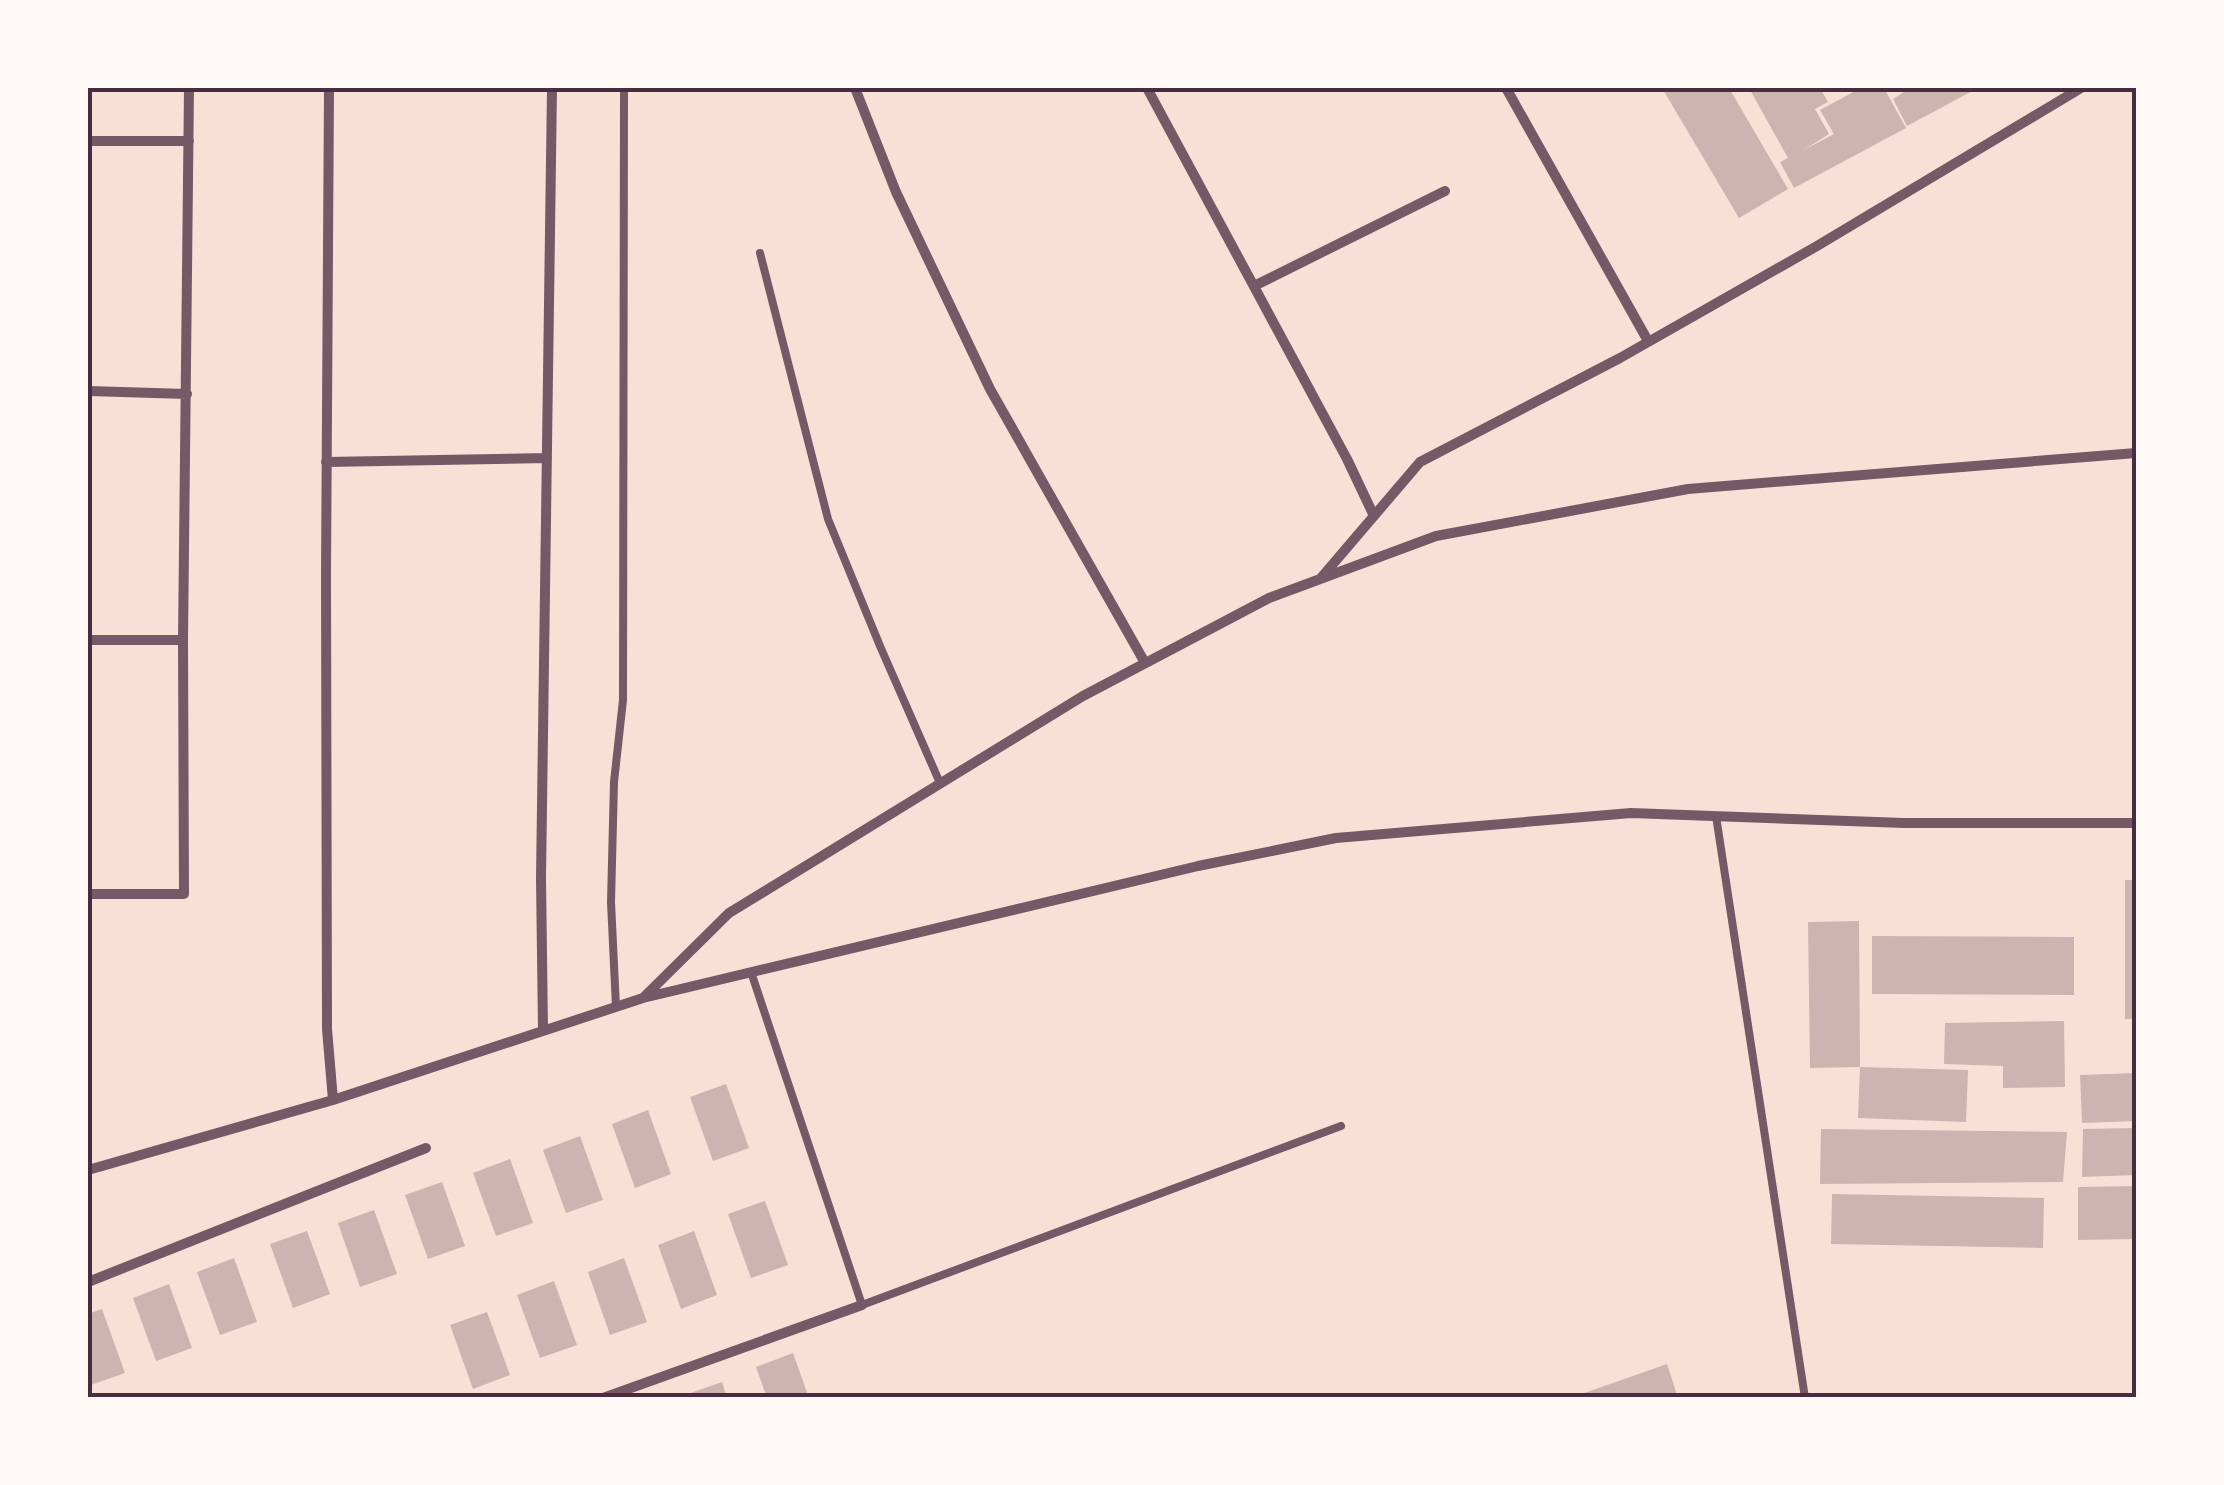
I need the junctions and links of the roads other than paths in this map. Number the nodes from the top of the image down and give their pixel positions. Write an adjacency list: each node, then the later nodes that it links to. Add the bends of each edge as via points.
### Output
1 (190, 88): 9 (street)
2 (329, 88): 19 (street)
3 (552, 88): 18 (street)
4 (624, 88): 31 (lane, via 623,700 611,902)
5 (855, 88): 24 (street, via 896,192 990,388)
6 (1147, 88): 13 (street)
7 (1506, 88): 14 (street)
8 (2080, 88): 14 (street)
9 (189, 140): 10 (street); 16 (street)
10 (88, 141)
11 (1445, 191): 13 (street)
12 (760, 253): 25 (lane, via 828,519)
13 (1254, 286): 20 (street)
14 (1648, 341): 20 (street, via 1420,462)
15 (88, 392): 16 (street)
16 (187, 394): 23 (street)
17 (2136, 453): 21 (street, via 1688,490 1436,536)
18 (547, 458): 19 (street); 32 (street)
19 (326, 462): 33 (street, via 327,1029)
20 (1374, 516): 21 (street)
21 (1320, 579): 24 (street)
22 (88, 640): 23 (street)
23 (182, 640): 28 (street, via 184,894)
24 (1144, 662): 25 (street)
25 (940, 783): 30 (street, via 729,913)
26 (1716, 816): 27 (street); 29 (street, via 1631,813 1336,838); 40 (lane)
27 (2136, 823)
28 (88, 894)
29 (751, 972): 30 (street); 38 (lane)
30 (643, 998): 31 (street)
31 (616, 1007): 32 (street)
32 (543, 1031): 33 (street)
33 (333, 1100): 36 (street)
34 (1342, 1126): 38 (lane)
35 (426, 1148): 37 (street)
36 (88, 1170)
37 (88, 1282)
38 (862, 1305): 39 (street)
39 (603, 1398)
40 (1805, 1398)

